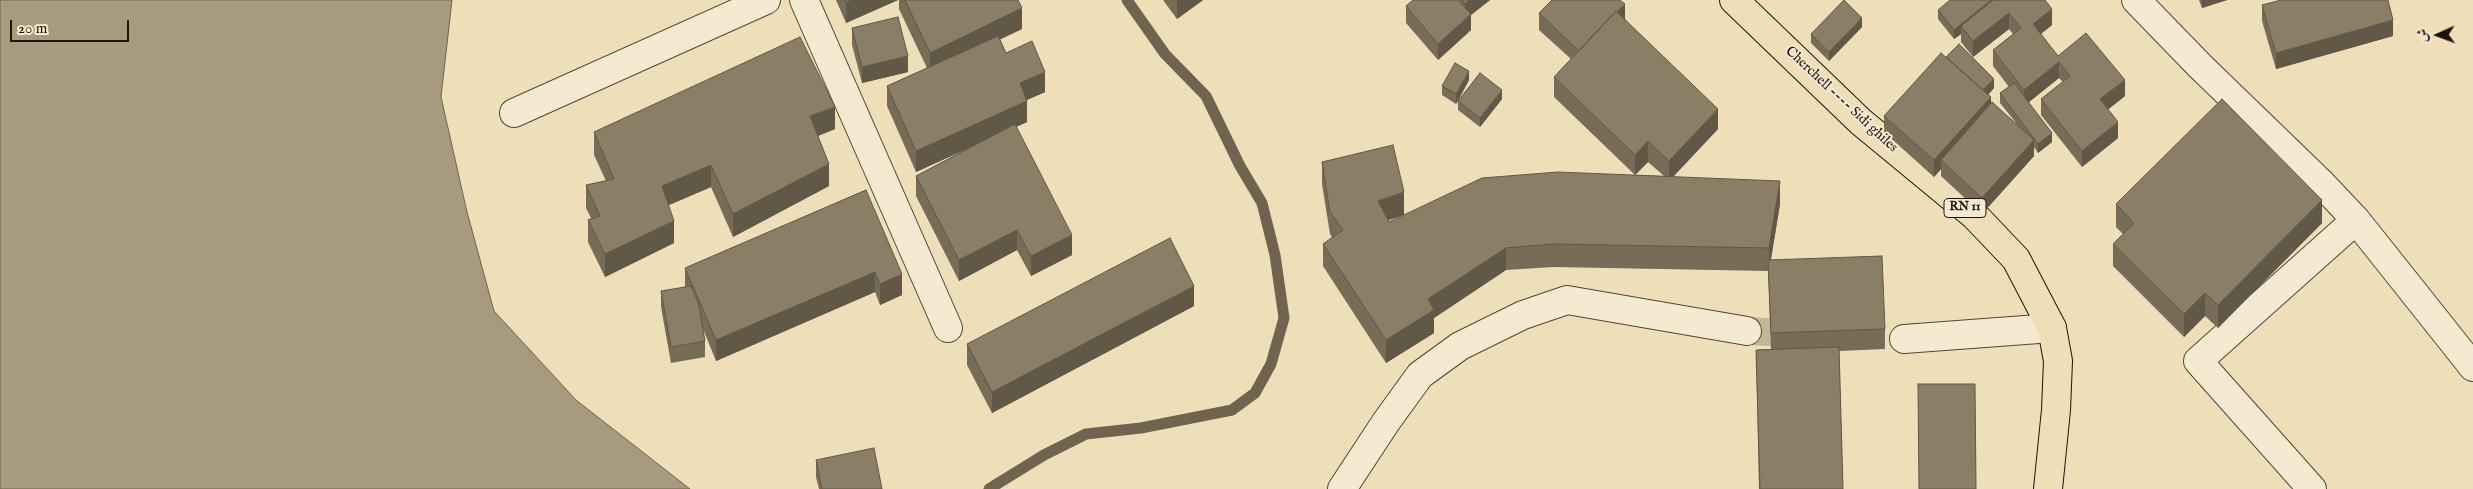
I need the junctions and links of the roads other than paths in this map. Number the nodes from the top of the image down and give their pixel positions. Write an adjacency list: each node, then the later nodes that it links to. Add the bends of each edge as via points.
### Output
1 (766, 0): 5 (street)
2 (804, 0): 7 (street)
3 (1734, 0): 8 (main road, Cherchell ---- Sidi ghiles / RN 11, via 1861,122 1976,216 2016,258)
4 (2136, 0): 6 (street)
5 (514, 113)
6 (2356, 220): 11 (street); 14 (street, via 2198,361)
7 (948, 328)
8 (2052, 328): 10 (street); 13 (main road, Cherchell ---- Sidi ghiles / RN 11, via 2058,361)
9 (1747, 330): 12 (street, via 1567,300 1523,315 1460,346 1420,375)
10 (1904, 339)
11 (2472, 365)
12 (1342, 489)
13 (2048, 489)
14 (2312, 489)

